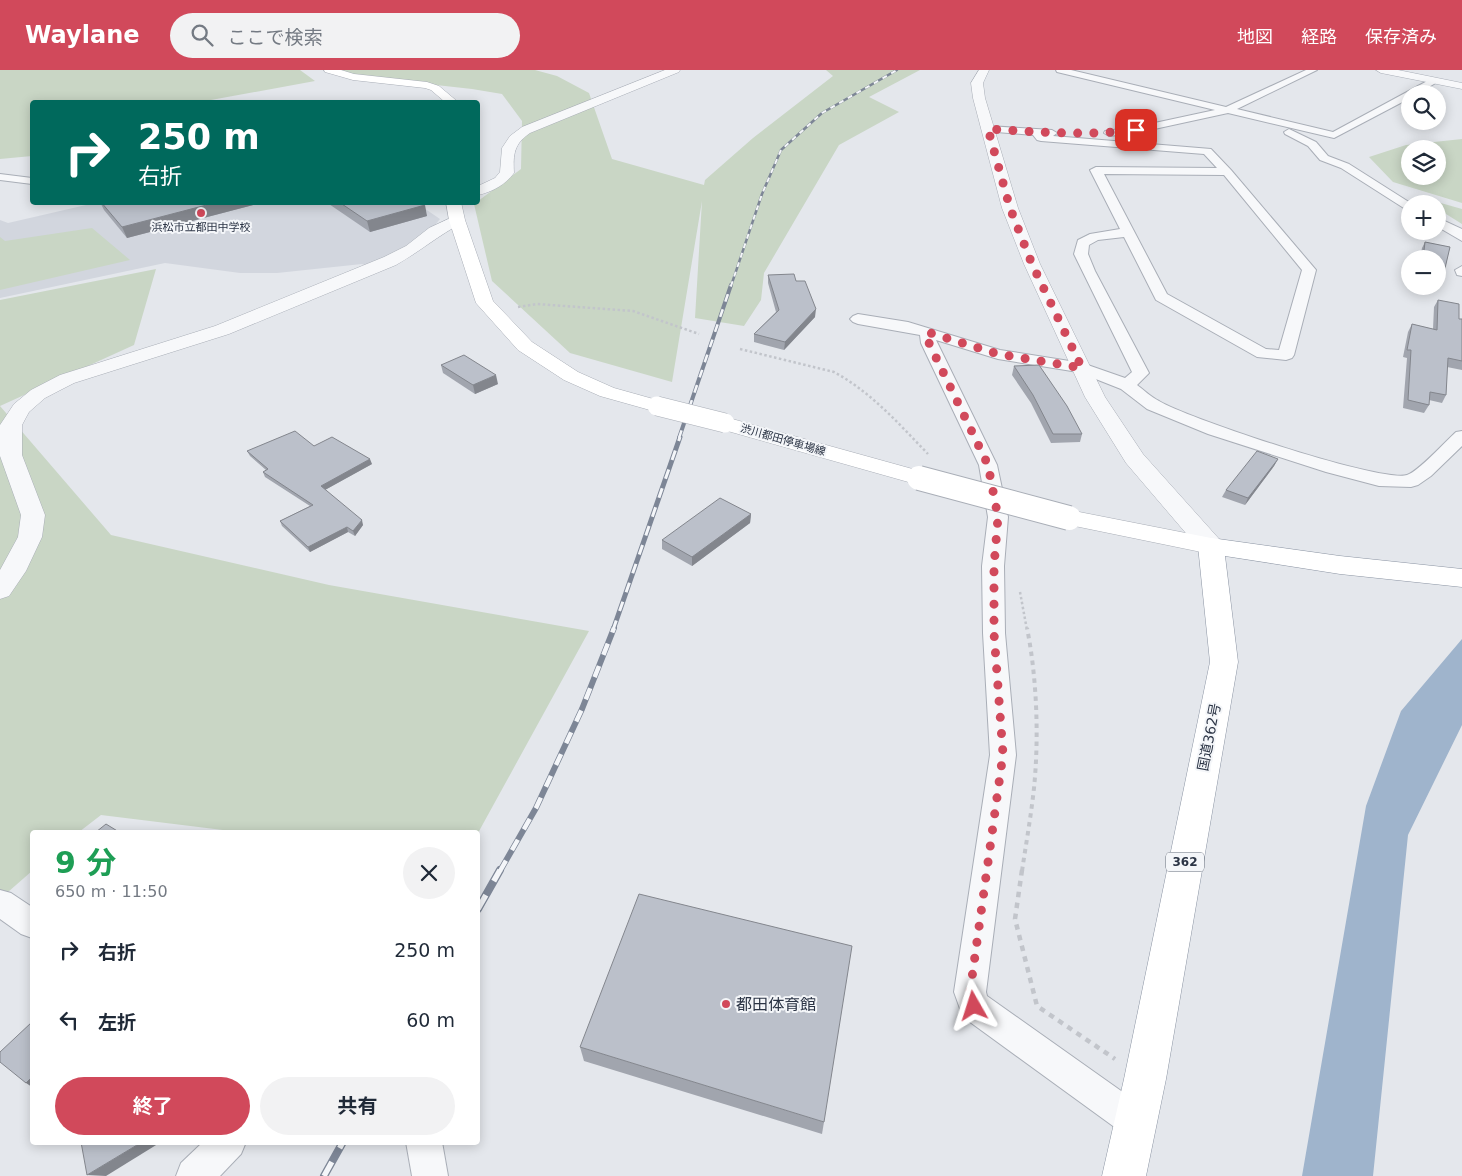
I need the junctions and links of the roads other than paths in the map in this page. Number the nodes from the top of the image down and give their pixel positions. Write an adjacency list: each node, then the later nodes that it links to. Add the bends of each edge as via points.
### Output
1 (328, 70): 9 (main road, via 353,77 427,85)
2 (676, 70): 16 (street, via 526,130 513,138 506,152 508,173 500,182)
3 (984, 70): 11 (street, via 977,90)
4 (1060, 70): 10 (street)
5 (1313, 70): 10 (street)
6 (1380, 70): 7 (street)
7 (1434, 81): 8 (street); 10 (street, via 1334,135)
8 (1462, 86)
9 (450, 100)
10 (1227, 110): 12 (street, via 1136,130); 17 (street, via 1293,133 1312,144 1324,158 1345,166)
11 (988, 129): 12 (street); 24 (street, via 1010,208 1032,264)
12 (1036, 132): 13 (street, via 1041,138 1207,151)
13 (1227, 172): 20 (street, via 1096,170); 20 (street, via 1309,270 1286,355 1263,354 1161,297)
14 (0, 177): 15 (street)
15 (30, 181)
16 (480, 190)
17 (1401, 202)
18 (455, 211): 27 (main road, 渋川都田停車場線, bridge, via 485,303 525,346 571,376 607,392 1069,518); 29 (street, via 412,249 390,260 222,330 67,379 38,394 21,408 11,426 11,455 33,515 30,537)
19 (1446, 226): 21 (street, via 1460,232)
20 (1128, 232): 25 (street, via 1094,237 1082,243 1081,254 1141,372)
21 (1462, 237)
22 (858, 320): 23 (street)
23 (927, 332): 24 (street, via 998,354); 32 (street, via 929,343 988,465 998,517 994,633 1003,754 970,992 974,1006)
24 (1082, 368): 25 (street); 27 (street, via 1095,397 1134,458)
25 (1127, 385): 26 (street, via 1153,405 1214,430 1379,480 1410,481)
26 (1462, 436)
27 (1211, 546): 28 (main road, via 1340,565); 32 (main road, 国道362号 / 362, via 1224,662)
28 (1462, 578)
29 (0, 590)
30 (0, 903): 31 (street)
31 (30, 923)
32 (1136, 1122): 37 (main road, 国道362号 / 362)
33 (226, 1145): 35 (street)
34 (425, 1145): 36 (street)
35 (194, 1176)
36 (430, 1176)
37 (1124, 1176)

